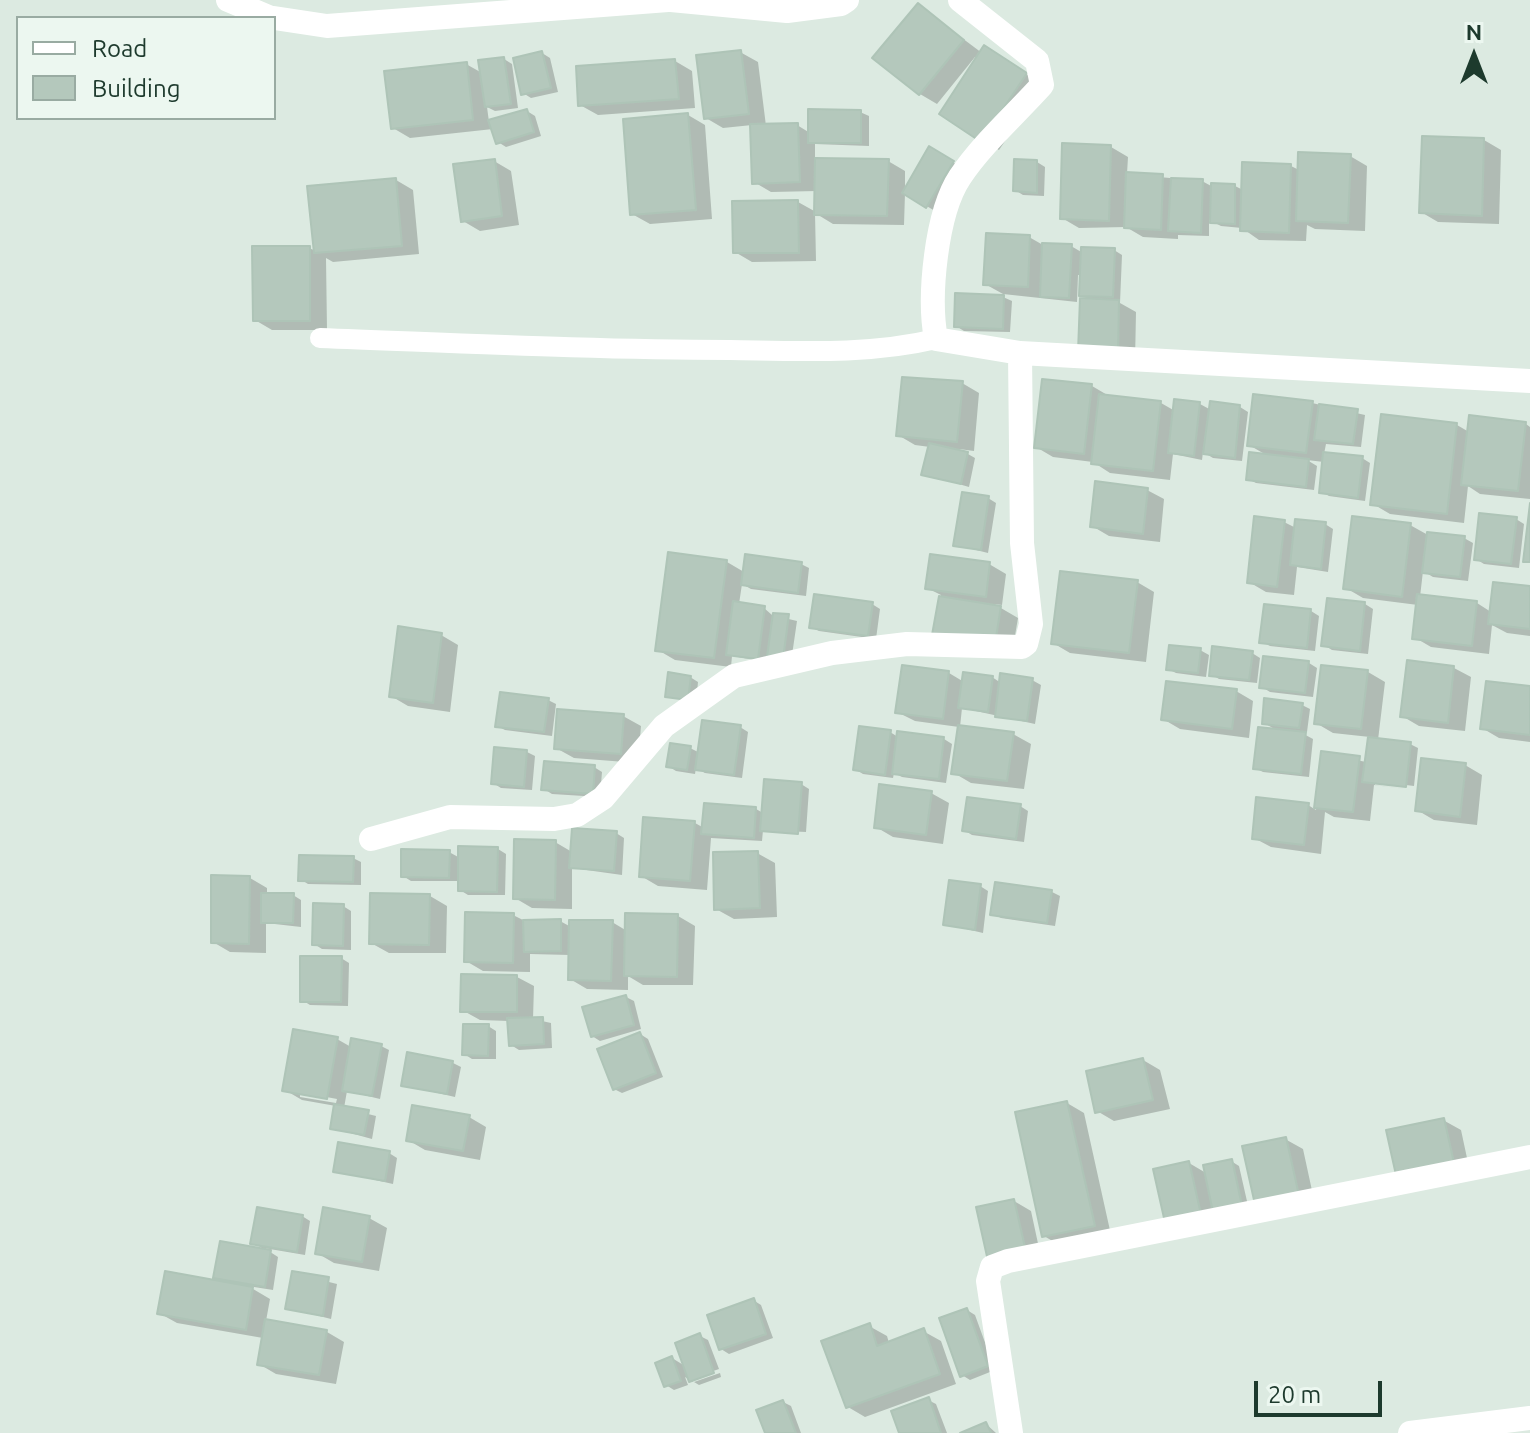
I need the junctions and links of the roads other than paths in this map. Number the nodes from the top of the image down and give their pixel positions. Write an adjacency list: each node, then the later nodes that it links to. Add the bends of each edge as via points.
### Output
1 (228, 0): 5 (street)
2 (669, 0): 3 (street, via 787,11); 6 (street, via 327,26)
3 (847, 0)
4 (960, 0): 8 (street, via 1037,61 1042,85 959,179 940,236 932,283)
5 (267, 16)
6 (276, 19)
7 (320, 338): 8 (lane, via 793,351 902,347)
8 (936, 339): 9 (street)
9 (1020, 353): 10 (street); 11 (street, via 1022,543 1031,624 1026,644 907,644 832,653 734,676 664,726 603,798 577,815 450,817)
10 (1530, 381)
11 (371, 839)
12 (1530, 1157): 14 (street, via 992,1267 988,1281)
13 (1530, 1418): 15 (street)
14 (1011, 1433)
15 (1410, 1433)

